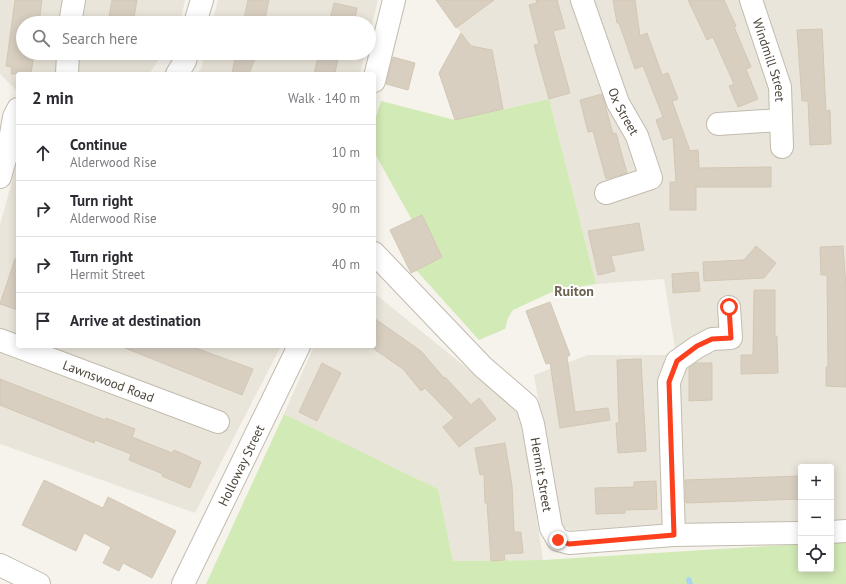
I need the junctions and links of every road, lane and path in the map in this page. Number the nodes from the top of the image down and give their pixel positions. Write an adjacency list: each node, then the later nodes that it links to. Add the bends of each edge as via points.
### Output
1 (74, 0): 6 (street)
2 (202, 0): 7 (street)
3 (394, 0): 12 (street)
4 (582, 0): 18 (street, Ox Street, via 618,104 637,136 650,178)
5 (751, 0): 14 (street, Windmill Street, via 780,87)
6 (71, 16)
7 (197, 16)
8 (68, 60): 10 (street)
9 (185, 60): 11 (street)
10 (67, 72)
11 (178, 72)
12 (376, 73)
13 (16, 113): 17 (street)
14 (781, 120): 15 (street, Windmill Street); 16 (street, Windmill Street)
15 (718, 124)
16 (782, 147)
17 (0, 177)
18 (606, 193)
19 (376, 255): 29 (street, Hermit Street, via 483,367 527,405 533,424 552,528 558,540 569,544)
20 (729, 307): 29 (street, via 731,338 712,339 697,346 677,361 669,382)
21 (0, 340): 22 (street, Lawnswood Road)
22 (16, 346)
23 (21, 348): 25 (street, Lawnswood Road)
24 (298, 348): 32 (street, Holloway Street)
25 (218, 422)
26 (846, 531): 27 (street)
27 (834, 532)
28 (798, 533): 29 (street, Hermit Street)
29 (674, 535)
30 (0, 565): 31 (street)
31 (39, 584)
32 (183, 584)

